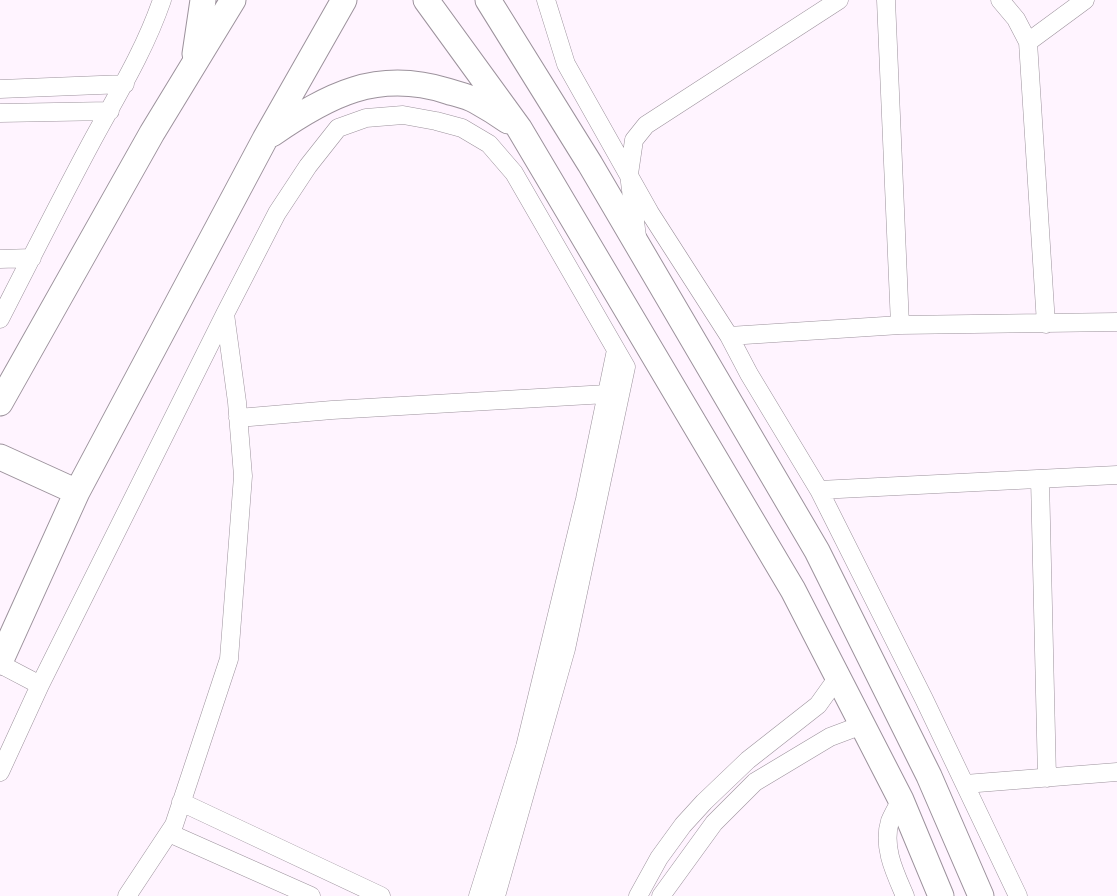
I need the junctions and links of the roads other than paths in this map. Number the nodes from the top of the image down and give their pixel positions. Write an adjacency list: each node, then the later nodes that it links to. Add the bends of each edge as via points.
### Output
1 (162, 0): 16 (street)
2 (202, 0): 15 (main road)
3 (233, 0): 15 (main road)
4 (344, 0): 21 (main road)
5 (426, 0): 20 (main road)
6 (488, 0): 14 (main road)
7 (511, 0): 14 (main road)
8 (546, 0): 22 (street, via 566,64)
9 (839, 0): 22 (street, via 646,125 634,140)
10 (886, 0): 32 (street)
11 (1000, 0): 13 (street, via 1016,19)
12 (1085, 0): 13 (street)
13 (1028, 42): 31 (street)
14 (516, 45): 23 (main road)
15 (194, 64): 36 (main road)
16 (125, 84): 17 (street); 18 (street)
17 (0, 90)
18 (110, 111): 19 (street); 24 (street)
19 (0, 112)
20 (519, 128): 21 (main road, via 474,100 426,85 391,83 359,88 333,97); 44 (main road, via 792,590)
21 (265, 139): 42 (main road)
22 (629, 174): 23 (street); 33 (street, via 650,213)
23 (638, 245): 63 (main road, via 817,551 929,776)
24 (32, 258): 25 (street); 26 (street)
25 (0, 259)
26 (18, 284): 27 (street); 29 (street)
27 (0, 290)
28 (225, 314): 34 (street, via 277,213 338,128 366,118 403,115 462,128 489,144 514,173); 37 (street); 45 (street)
29 (0, 319)
30 (1117, 322): 31 (street)
31 (1046, 324): 32 (street)
32 (900, 326): 33 (street)
33 (729, 336): 41 (street)
34 (616, 350): 35 (street); 58 (street, via 626,367 566,649)
35 (607, 394): 37 (street); 57 (street, via 525,747)
36 (0, 403)
37 (238, 418): 52 (street, via 243,476 229,659)
38 (0, 457): 42 (main road)
39 (1117, 476): 40 (street)
40 (1040, 479): 41 (street); 49 (street)
41 (819, 490): 50 (street)
42 (77, 492): 43 (main road)
43 (0, 663): 45 (street)
44 (838, 677): 46 (main road); 59 (street, via 818,705 748,760 688,819 659,858)
45 (40, 685): 47 (street)
46 (862, 725): 51 (main road); 60 (street, via 830,737 755,782 714,824)
47 (0, 772)
48 (1117, 772): 49 (street)
49 (1047, 778): 50 (street)
50 (965, 784): 64 (street)
51 (900, 800): 61 (street, via 890,822 888,842 890,863); 62 (main road)
52 (182, 802): 53 (street); 56 (street)
53 (169, 833): 54 (street); 55 (street)
54 (127, 896)
55 (310, 896)
56 (381, 896)
57 (478, 896)
58 (496, 896)
59 (638, 896)
60 (661, 896)
61 (905, 896)
62 (941, 896)
63 (981, 896)
64 (1018, 896)

